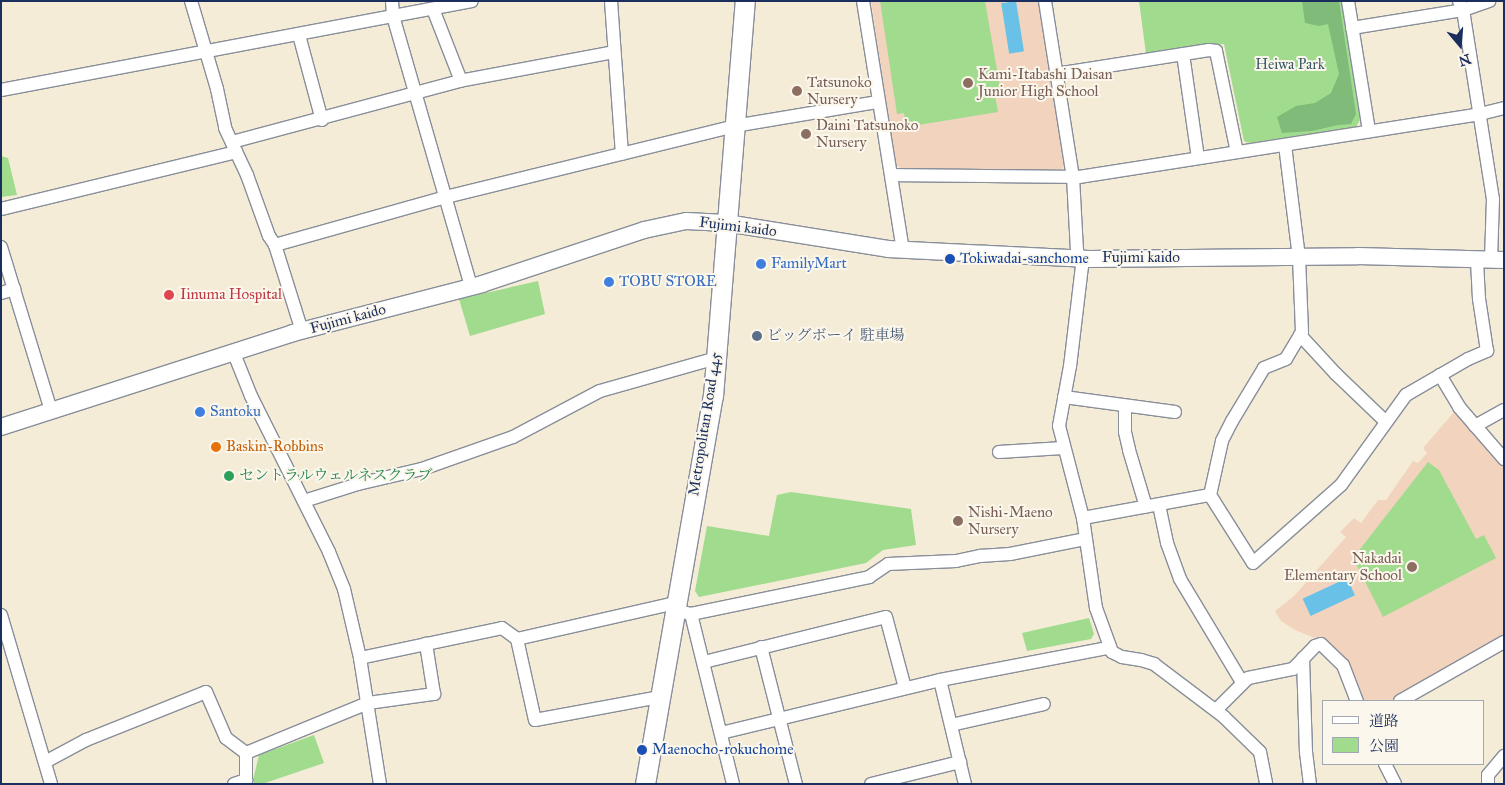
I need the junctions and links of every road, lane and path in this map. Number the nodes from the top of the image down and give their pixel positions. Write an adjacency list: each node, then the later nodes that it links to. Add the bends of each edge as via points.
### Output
1 (191, 1): 16 (street)
2 (392, 1): 12 (street)
3 (611, 1): 15 (street)
4 (744, 1): 26 (main road, Metropolitan Road 445)
5 (863, 1): 22 (street)
6 (1045, 1): 18 (street)
7 (1348, 1): 13 (street)
8 (1489, 1): 10 (street)
9 (467, 2): 11 (street)
10 (1461, 6): 13 (street); 24 (street)
11 (433, 9): 12 (street); 19 (street)
12 (393, 16): 14 (street); 21 (street)
13 (1352, 28): 27 (street)
14 (299, 35): 16 (street); 25 (street)
15 (614, 52): 19 (street); 31 (street)
16 (204, 53): 20 (street); 29 (street, via 217,89 225,128)
17 (1183, 54): 18 (street); 30 (street, via 1208,50 1218,55); 32 (street)
18 (1056, 74): 34 (street)
19 (460, 81): 21 (street)
20 (1, 90)
21 (415, 92): 25 (street); 35 (street)
22 (878, 102): 26 (street); 33 (street)
23 (1504, 108): 24 (street)
24 (1480, 114): 27 (street); 36 (street)
25 (322, 120): 29 (street)
26 (734, 126): 31 (street); 38 (main road, Metropolitan Road 445)
27 (1369, 132): 28 (street)
28 (1285, 145): 30 (street); 42 (street)
29 (234, 147): 37 (street); 39 (street)
30 (1237, 152): 32 (street)
31 (622, 154): 35 (street)
32 (1198, 158): 34 (street)
33 (892, 175): 34 (street); 41 (street)
34 (1073, 178): 43 (street)
35 (446, 196): 39 (street); 45 (street)
36 (1498, 207): 44 (street)
37 (1, 209)
38 (726, 223): 41 (street, Fujimi kaido); 45 (street, Fujimi kaido, via 686,221 644,230); 51 (main road, Metropolitan Road 445)
39 (275, 245): 48 (street)
40 (1, 247): 46 (street)
41 (903, 250): 43 (street, Fujimi kaido)
42 (1299, 257): 43 (street, Fujimi kaido); 44 (street, Fujimi kaido); 49 (street)
43 (1080, 258): 53 (street, via 1077,312)
44 (1491, 260): 52 (street, via 1479,299 1487,352)
45 (471, 287): 48 (street, Fujimi kaido)
46 (14, 289): 47 (street); 56 (street)
47 (1, 293)
48 (302, 331): 50 (street, Fujimi kaido)
49 (1300, 335): 58 (street); 64 (street, via 1286,359 1264,368 1232,422 1222,441)
50 (233, 351): 56 (street, Fujimi kaido); 65 (street, via 267,432)
51 (717, 358): 65 (street, via 600,391 513,437 422,469); 69 (main road, Metropolitan Road 445)
52 (1440, 375): 58 (street, via 1406,395); 59 (street, via 1459,407)
53 (1064, 397): 54 (street); 61 (street, via 1059,426)
54 (1125, 406): 57 (street); 66 (street, via 1129,450)
55 (1504, 410): 59 (street)
56 (51, 411): 60 (street, Fujimi kaido)
57 (1175, 412)
58 (1386, 422): 64 (street, via 1341,485 1253,563)
59 (1476, 426): 63 (street)
60 (1, 427)
61 (1063, 448): 62 (street); 67 (street)
62 (999, 452)
63 (1504, 459)
64 (1210, 495): 66 (street)
65 (304, 501): 77 (street, via 344,589)
66 (1152, 506): 67 (street); 81 (street, via 1180,579)
67 (1083, 518): 68 (street)
68 (1085, 539): 69 (street, via 956,561 888,564 869,577); 75 (street, via 1096,608)
69 (680, 609): 71 (street); 79 (street); 83 (main road, Metropolitan Road 445)
70 (1, 615): 76 (street)
71 (517, 639): 73 (street, via 502,628); 83 (street, via 535,720)
72 (1504, 642): 85 (street)
73 (426, 644): 77 (street); 86 (street, via 434,694)
74 (761, 647): 79 (street); 82 (street, via 886,617); 89 (street)
75 (1108, 648): 80 (street); 88 (street, via 1117,655 1154,664)
76 (6, 651): 94 (street)
77 (360, 658): 86 (street)
78 (1303, 658): 81 (street, via 1293,669); 84 (street, via 1321,644 1343,665); 106 (street)
79 (704, 662): 91 (street)
80 (940, 680): 82 (street); 90 (street)
81 (1242, 682): 88 (street)
82 (905, 688): 89 (street)
83 (659, 697): 100 (main road, Metropolitan Road 445)
84 (1357, 700)
85 (1402, 700)
86 (368, 703): 92 (street); 99 (street)
87 (1044, 704): 90 (street)
88 (1216, 710): 105 (street, via 1260,752)
89 (779, 719): 91 (street); 102 (street)
90 (950, 725): 95 (street)
91 (721, 734): 101 (street)
92 (246, 753): 94 (street, via 226,738 206,692 86,740); 98 (street, via 246,780)
93 (1504, 756): 108 (street, via 1488,775)
94 (45, 762): 97 (street)
95 (960, 762): 103 (street); 104 (street)
96 (1386, 765): 107 (street)
97 (51, 784)
98 (234, 784)
99 (380, 784)
100 (644, 784)
101 (733, 784)
102 (796, 784)
103 (871, 784)
104 (965, 784)
105 (1266, 784)
106 (1310, 784)
107 (1395, 784)
108 (1488, 784)

